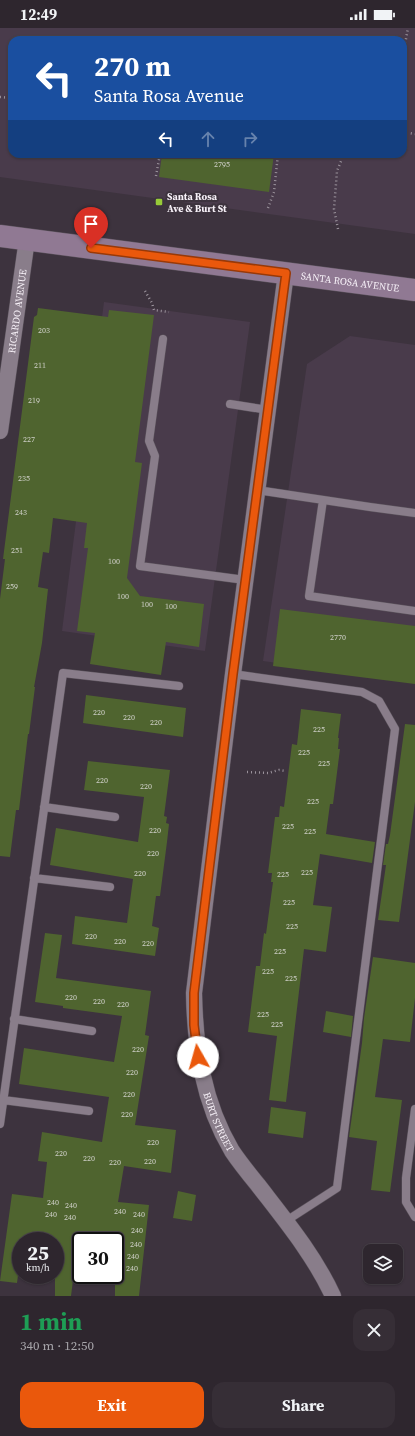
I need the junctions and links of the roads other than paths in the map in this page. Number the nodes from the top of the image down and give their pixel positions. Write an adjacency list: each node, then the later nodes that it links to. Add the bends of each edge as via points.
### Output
1 (0, 236): 2 (main road, SANTA ROSA AVENUE)
2 (27, 239): 3 (main road, SANTA ROSA AVENUE); 8 (street, RICARDO AVENUE)
3 (286, 273): 4 (main road, SANTA ROSA AVENUE); 7 (street, BURT STREET)
4 (415, 290)
5 (163, 339): 12 (lane, via 149,441 155,456 140,566)
6 (230, 404): 7 (lane)
7 (268, 410): 9 (street, BURT STREET)
8 (0, 431)
9 (257, 490): 10 (lane); 12 (street, BURT STREET)
10 (323, 500): 11 (lane); 13 (lane, via 309,596)
11 (415, 513)
12 (246, 580): 14 (street, BURT STREET)
13 (415, 611)
14 (233, 674): 27 (street, BURT STREET, via 194,993 194,1025 198,1057 220,1129 233,1152); 27 (lane, via 362,692 379,701 396,729 337,1188)
15 (179, 686): 16 (lane, via 63,673)
16 (44, 808): 17 (lane); 18 (lane)
17 (114, 817)
18 (34, 878): 19 (lane); 20 (lane)
19 (110, 887)
20 (14, 1019): 21 (lane); 22 (lane)
21 (92, 1031)
22 (3, 1100): 24 (lane); 25 (lane)
23 (415, 1109): 26 (lane, via 406,1178 406,1202)
24 (89, 1111)
25 (0, 1124)
26 (415, 1216)
27 (286, 1221): 28 (street, BURT STREET)
28 (333, 1296)

